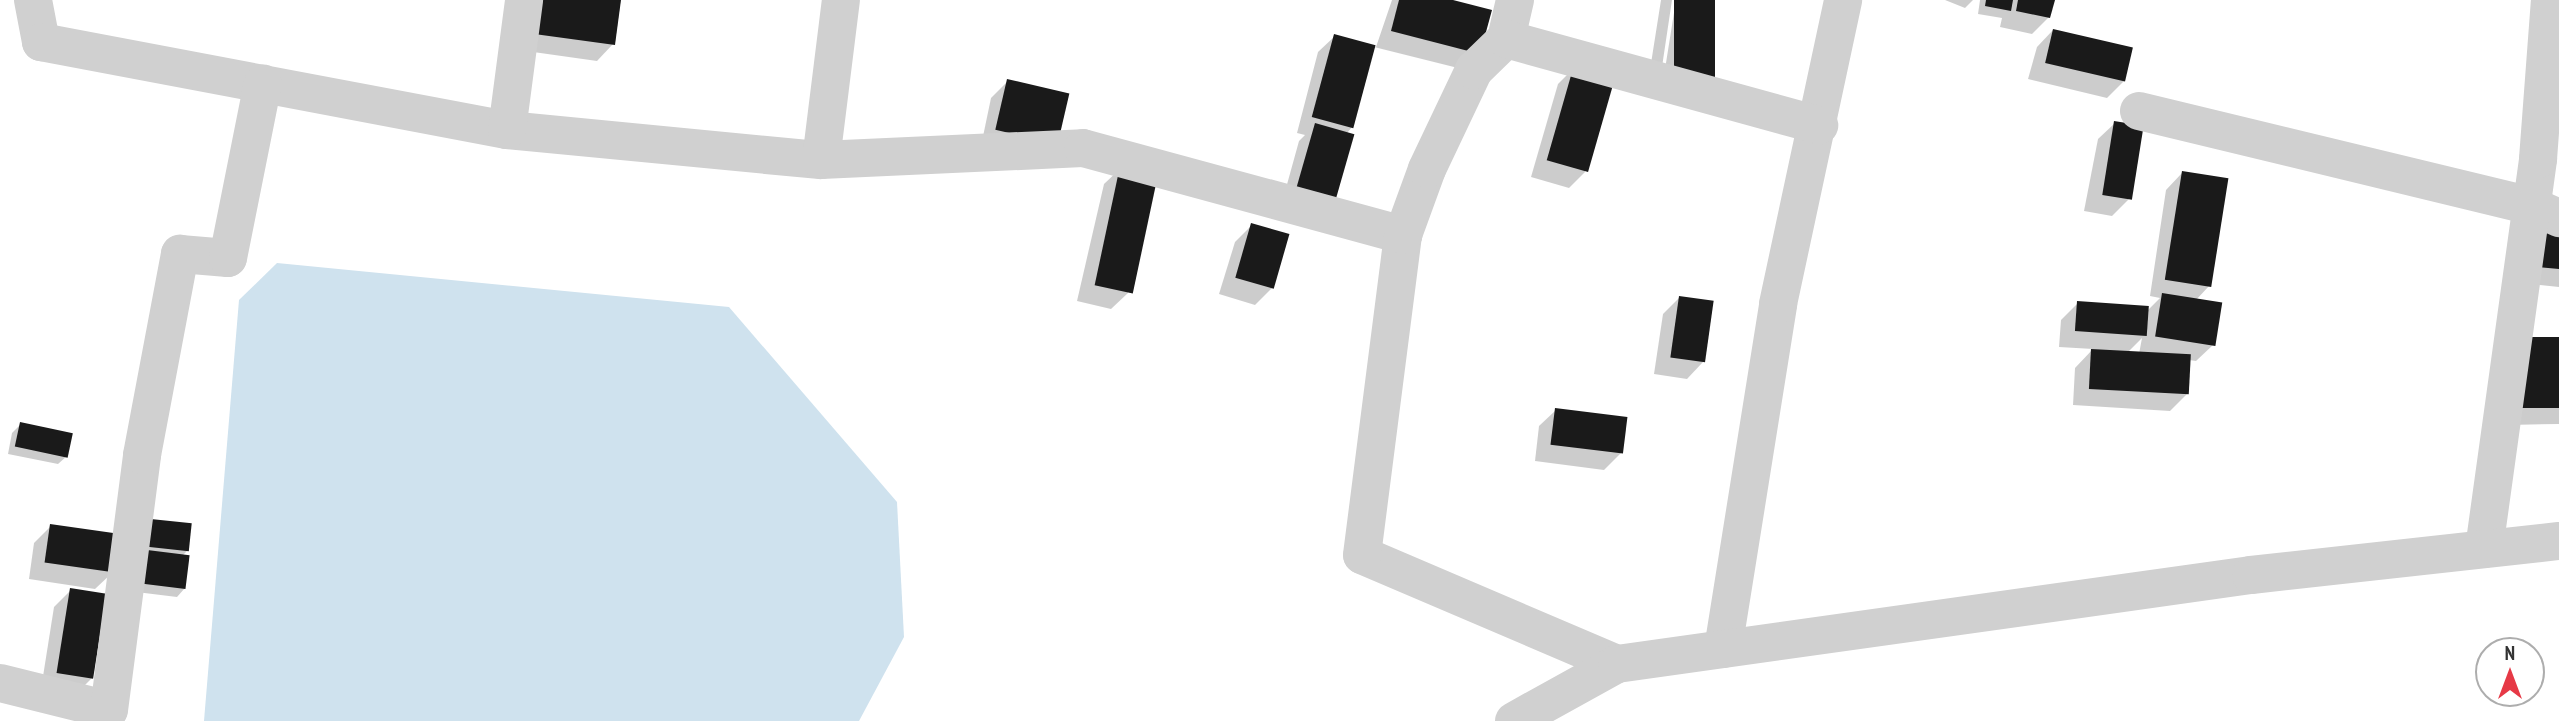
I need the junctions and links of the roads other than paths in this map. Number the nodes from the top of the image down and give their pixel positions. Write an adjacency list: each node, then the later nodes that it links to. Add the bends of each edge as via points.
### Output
1 (33, 0): 8 (street, via 41,42)
2 (524, 0): 11 (street)
3 (841, 0): 12 (street)
4 (1515, 0): 7 (street)
5 (1843, 0): 10 (street)
6 (2550, 0): 13 (street)
7 (1506, 39): 10 (street); 14 (street, via 1475,70 1454,104)
8 (263, 83): 11 (street); 19 (street, via 228,258 180,254 142,455 109,710)
9 (2139, 111): 13 (street)
10 (1818, 125): 17 (street, via 1778,304)
11 (507, 130): 12 (street)
12 (821, 160): 14 (street, via 1083,148)
13 (2545, 212): 16 (street)
14 (1403, 235): 18 (street, via 1362,555)
15 (2559, 541): 16 (street)
16 (2484, 549): 17 (street, via 2251,575)
17 (1723, 649): 18 (street)
18 (1617, 664): 20 (street)
19 (0, 683)
20 (1514, 721)

